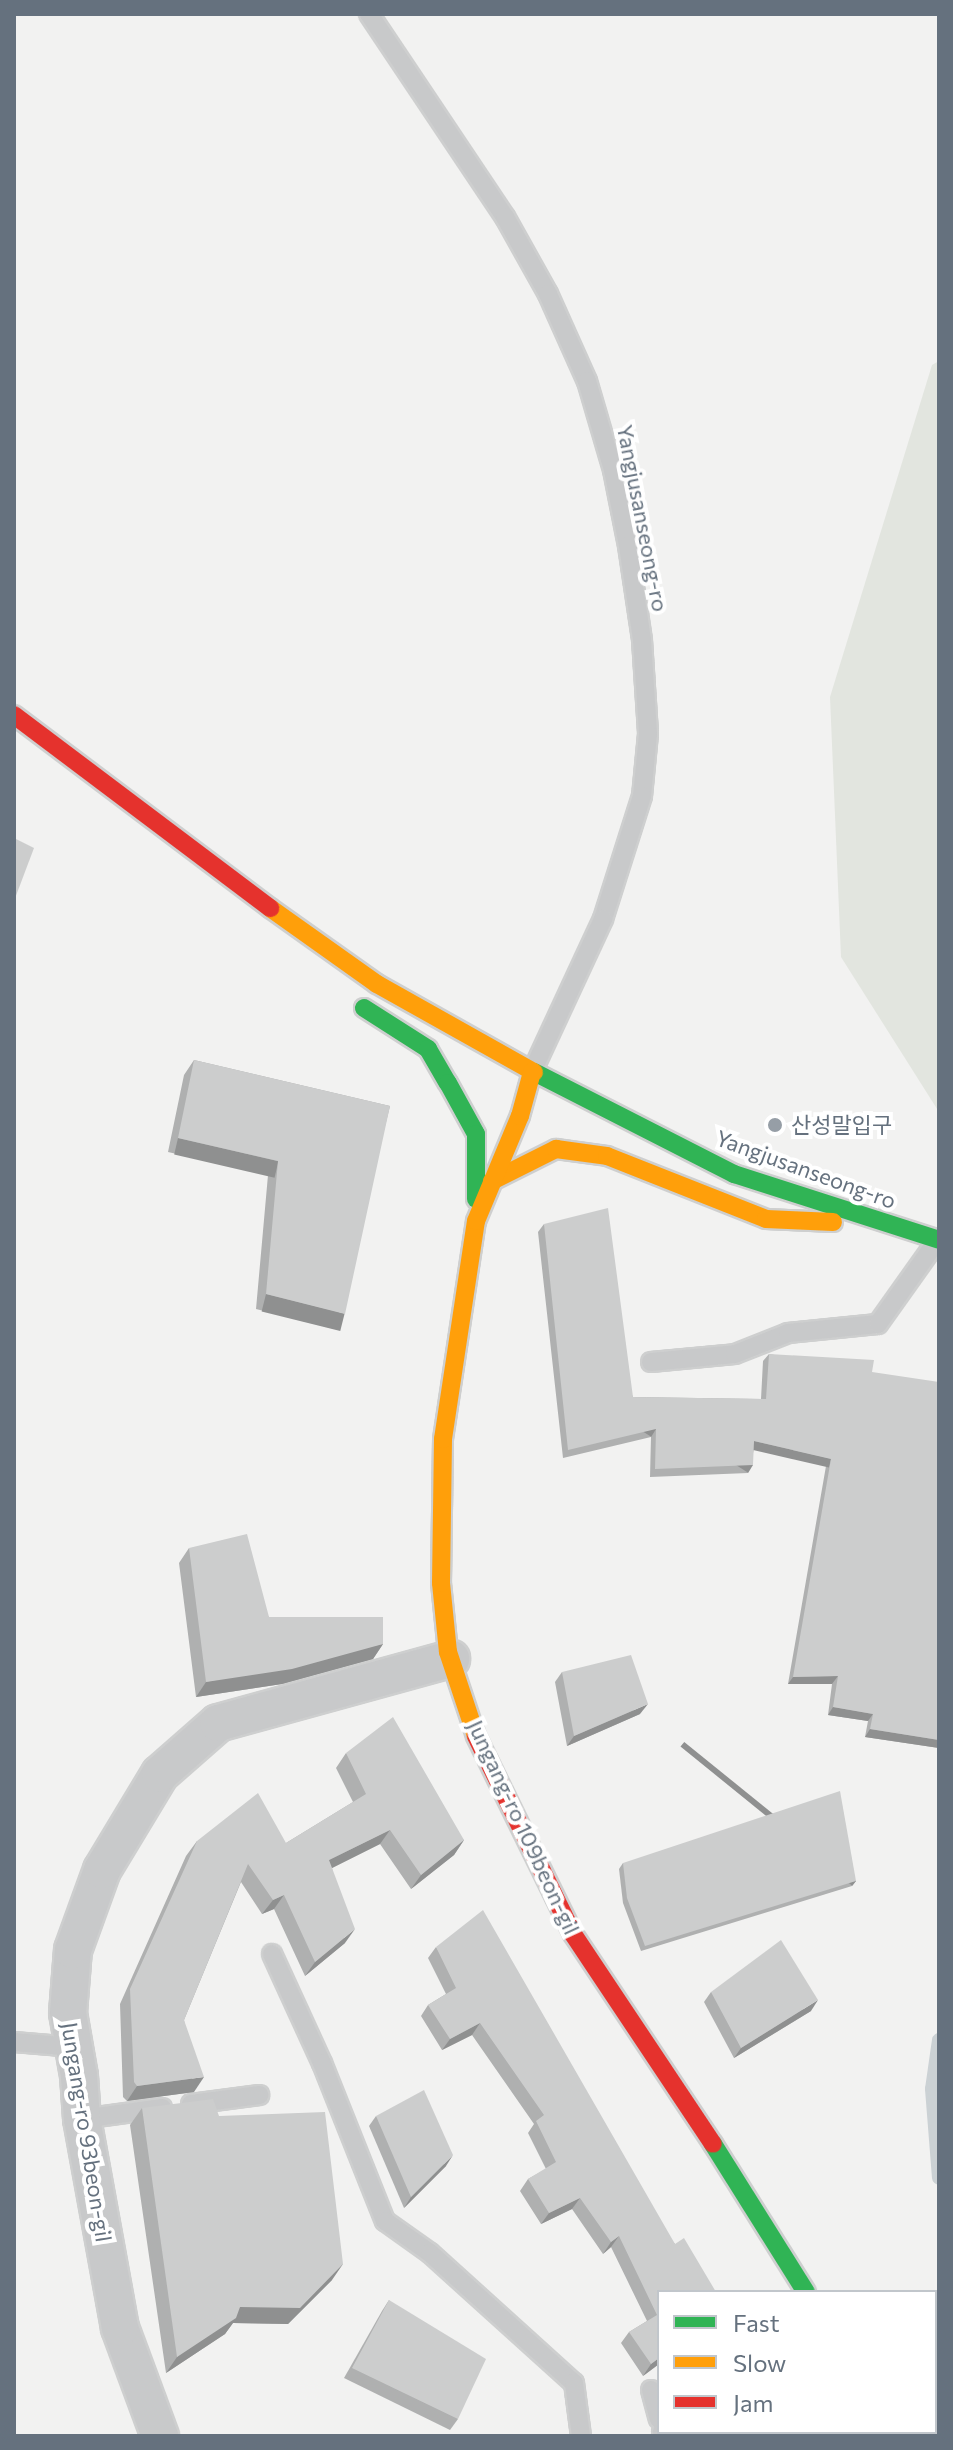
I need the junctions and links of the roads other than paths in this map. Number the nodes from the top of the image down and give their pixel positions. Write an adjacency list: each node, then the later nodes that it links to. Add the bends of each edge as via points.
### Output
1 (369, 14): 6 (lane, Yangjusanseong-ro, via 505,217 548,294 587,381 628,546 648,734 642,796 603,919)
2 (14, 715): 3 (street, Yangjusanseong-ro)
3 (252, 894): 4 (street, via 263,921); 6 (street, Yangjusanseong-ro, via 377,984)
4 (297, 951)
5 (354, 1001): 8 (street, via 428,1049 476,1134)
6 (532, 1072): 7 (street, Jungang-ro 109beon-gil); 9 (street, Yangjusanseong-ro, via 734,1174)
7 (492, 1181): 8 (street, Jungang-ro 109beon-gil); 9 (street, via 556,1149 607,1156 766,1219)
8 (476, 1221): 12 (street, Jungang-ro 109beon-gil, via 443,1439 441,1583)
9 (886, 1224): 10 (street, Yangjusanseong-ro)
10 (938, 1240): 11 (lane, via 878,1324 788,1333 735,1354)
11 (651, 1362)
12 (451, 1659): 15 (street, Jungang-ro 93beon-gil, via 218,1723 160,1774 102,1870 73,1950 68,2013); 18 (street, Jungang-ro 109beon-gil, via 482,1752 573,1934)
13 (272, 1954): 22 (lane, via 385,2221 430,2253 574,2383)
14 (14, 2042): 15 (lane)
15 (74, 2047): 17 (street, Jungang-ro 93beon-gil)
16 (259, 2095): 17 (lane)
17 (82, 2119): 21 (street, Jungang-ro 93beon-gil, via 120,2328)
18 (805, 2290)
19 (651, 2390): 20 (lane)
20 (657, 2412)
21 (160, 2436)
22 (581, 2436)

